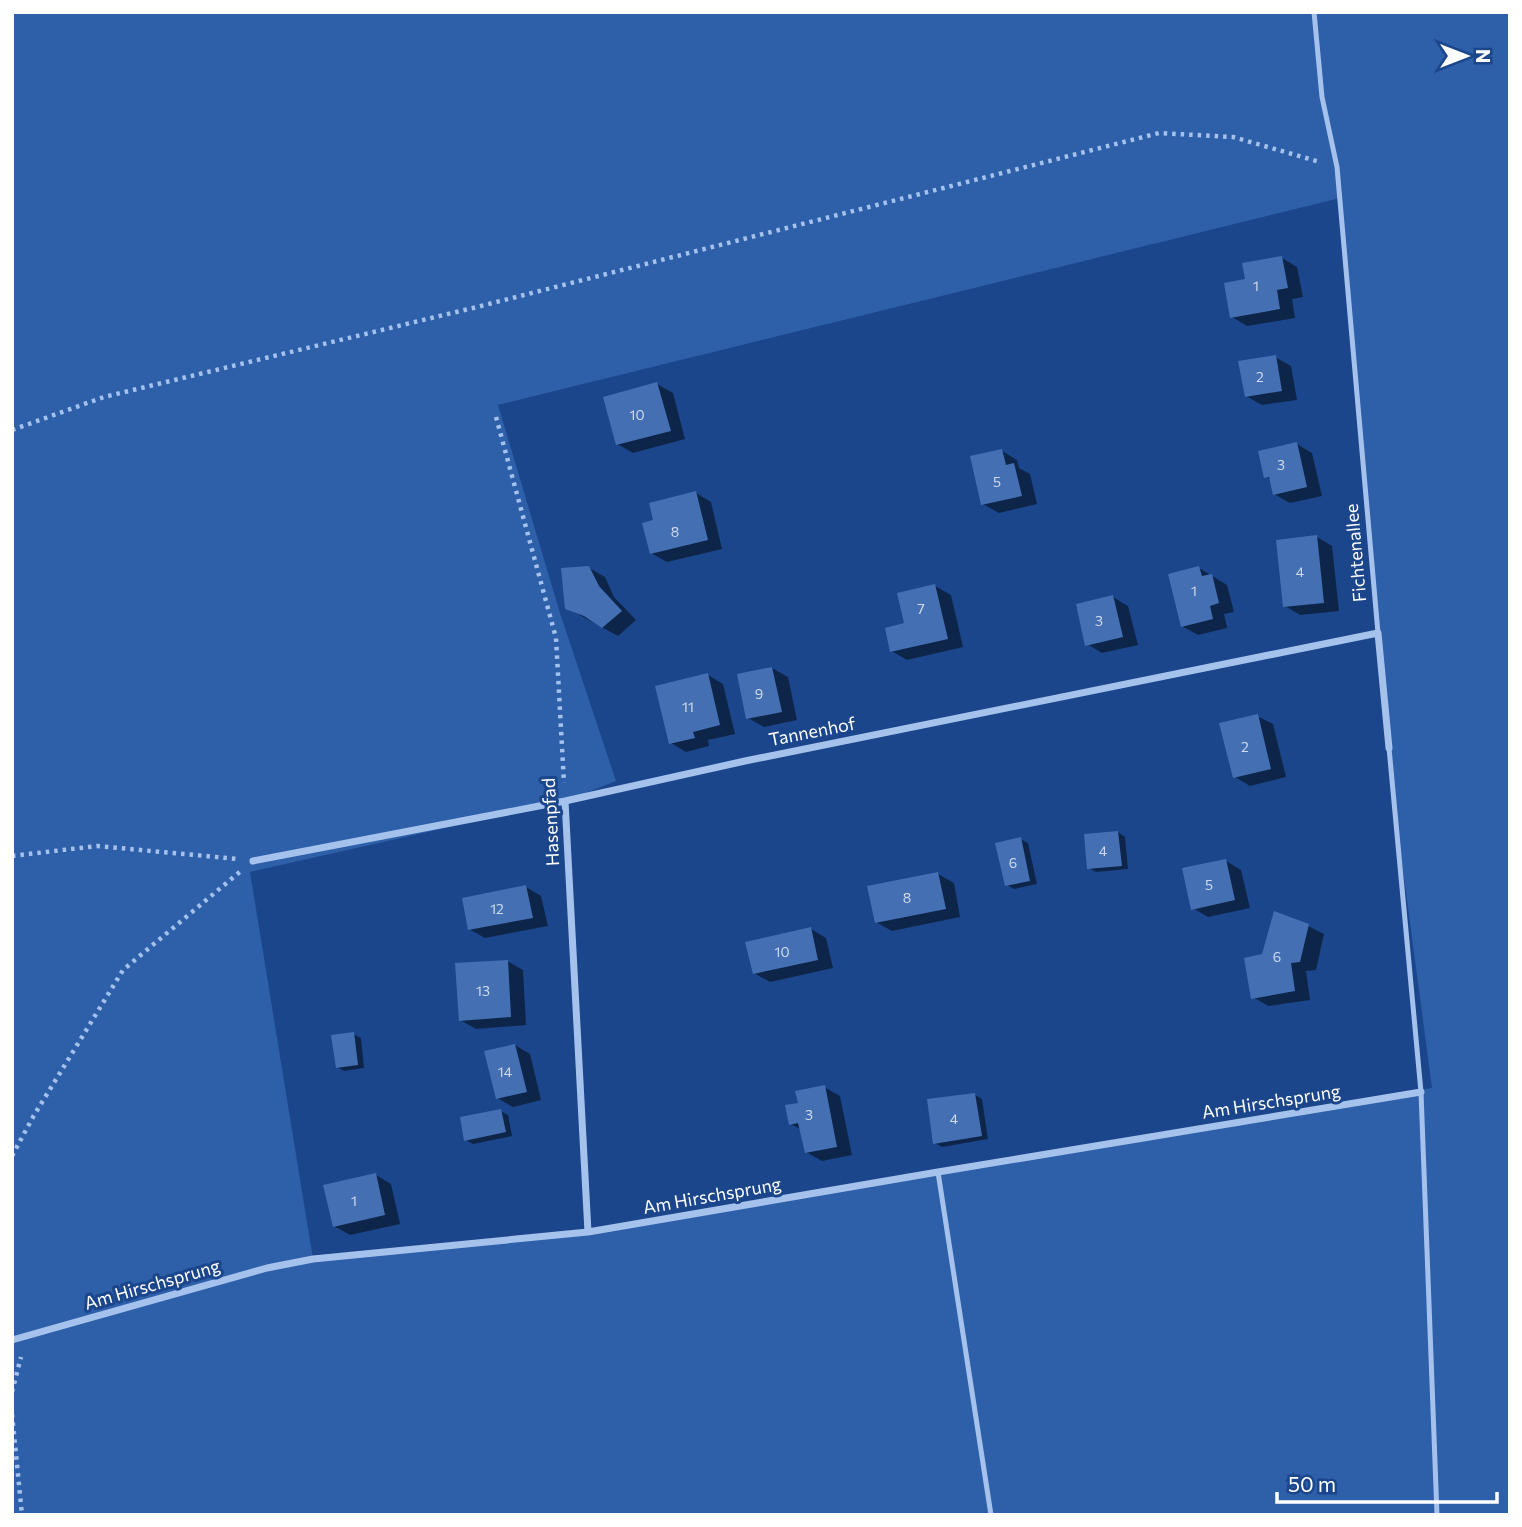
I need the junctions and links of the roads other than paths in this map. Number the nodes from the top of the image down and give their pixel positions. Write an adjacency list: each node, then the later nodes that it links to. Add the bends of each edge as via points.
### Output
1 (1314, 12): 2 (lane, Fichtenallee, via 1322,97 1337,166)
2 (1378, 633): 3 (street, Fichtenallee); 4 (street, Tannenhof)
3 (1389, 748): 6 (lane, Fichtenallee)
4 (565, 801): 5 (street, Tannenhof); 8 (street, Hasenpfad)
5 (253, 861)
6 (1421, 1093): 7 (street, Am Hirschsprung); 11 (lane, Fichtenallee)
7 (938, 1172): 8 (street, Am Hirschsprung); 10 (lane)
8 (588, 1232): 9 (street, Am Hirschsprung, via 313,1259)
9 (12, 1340)
10 (990, 1515)
11 (1437, 1515)

